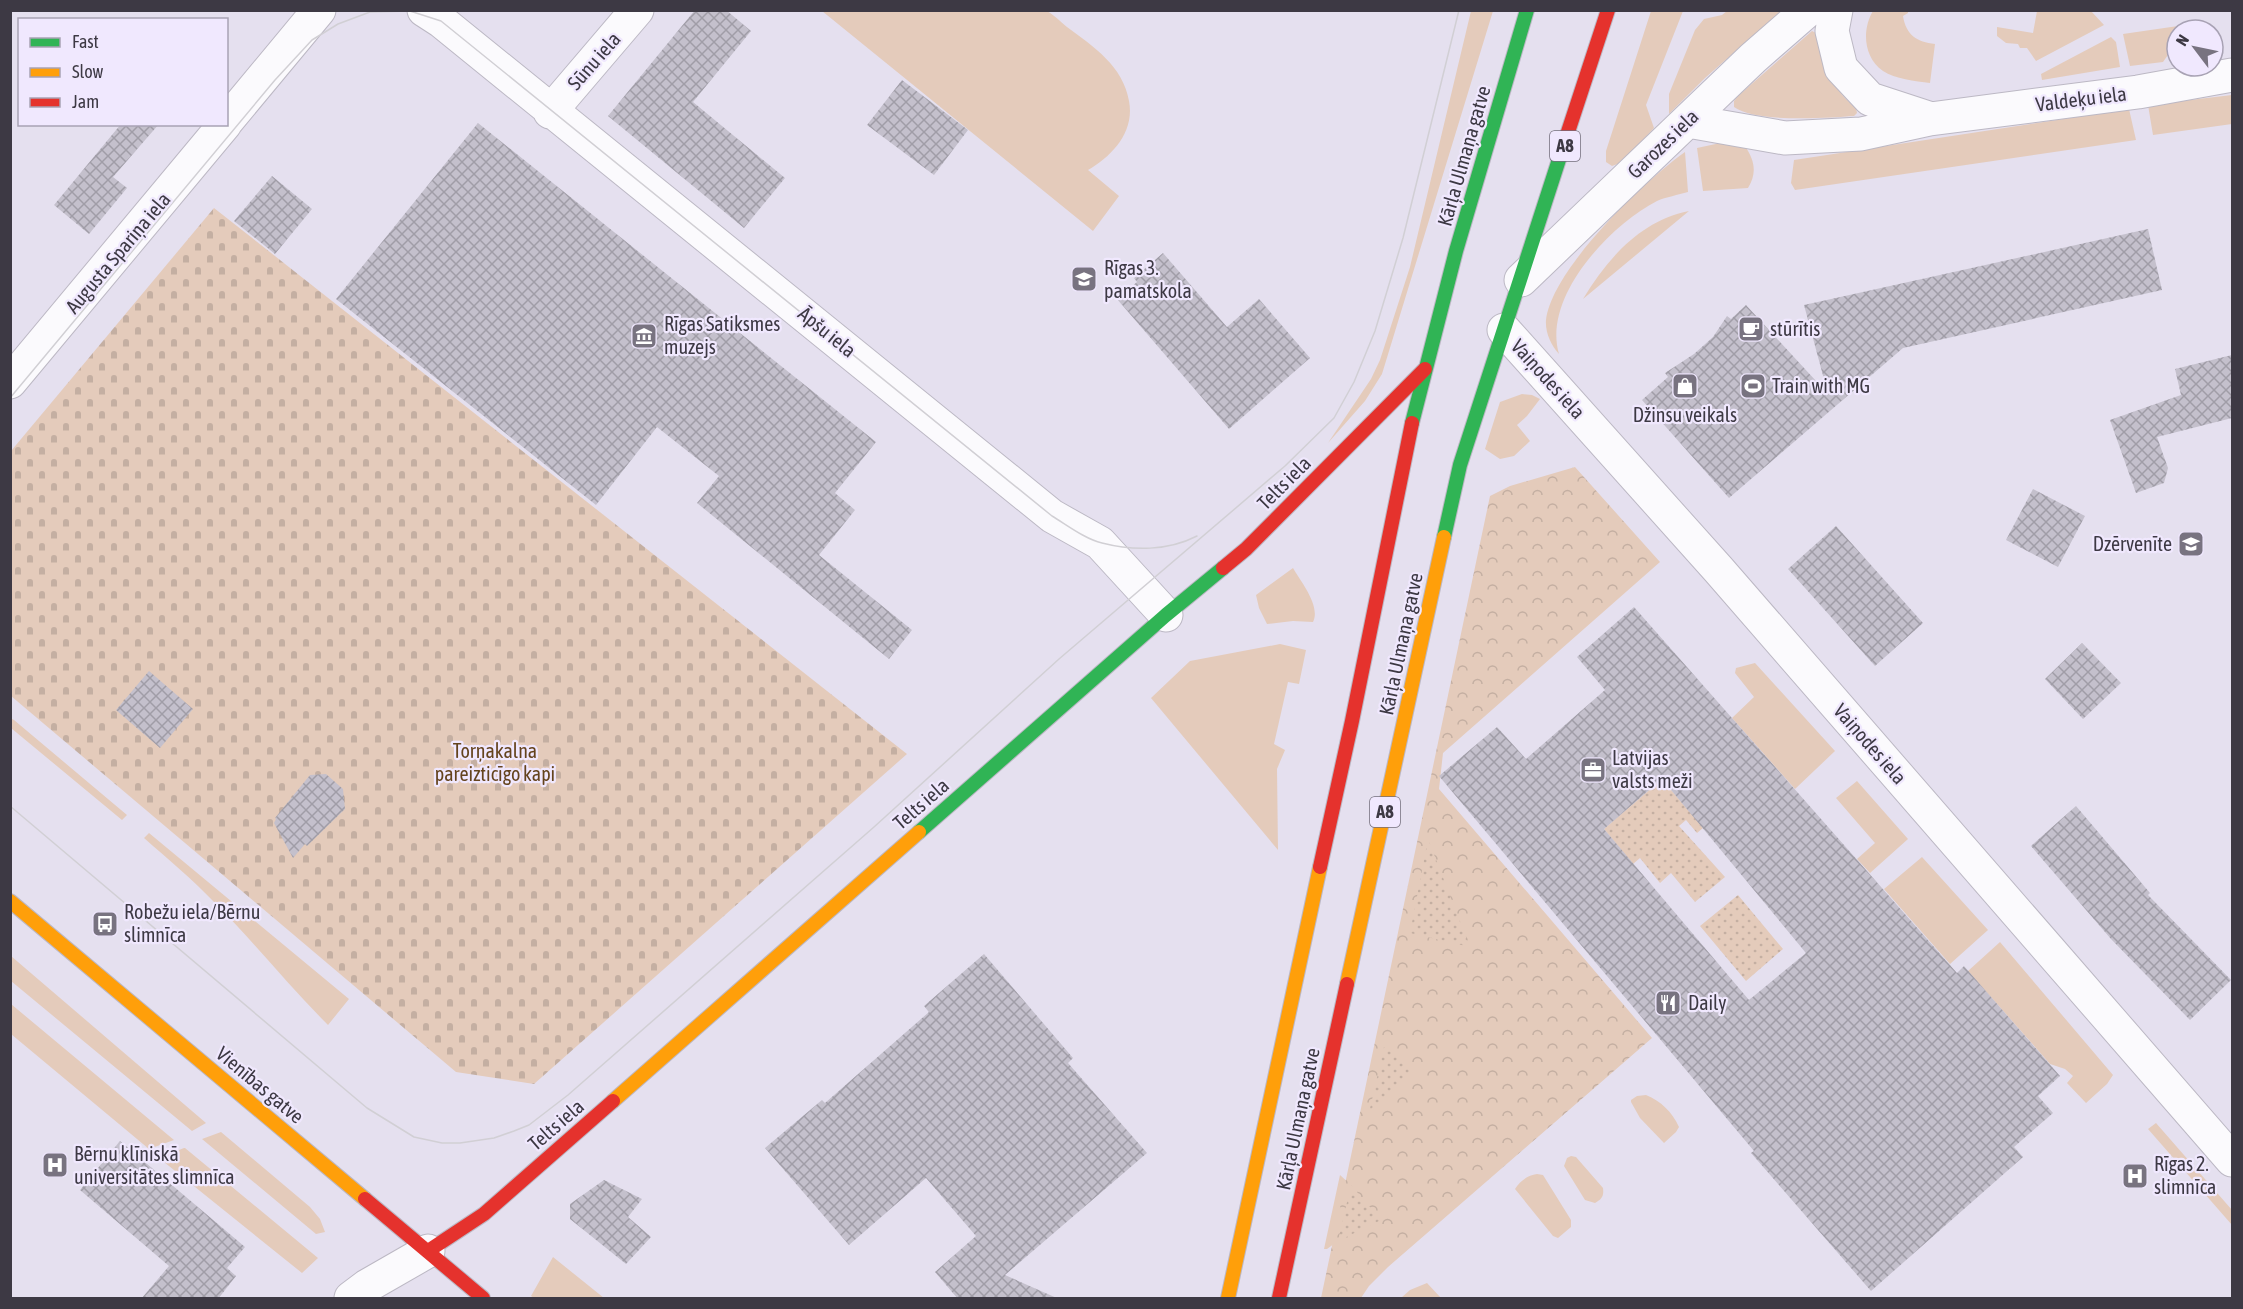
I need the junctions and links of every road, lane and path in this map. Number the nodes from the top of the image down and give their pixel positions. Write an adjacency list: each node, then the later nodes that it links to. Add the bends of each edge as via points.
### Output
1 (319, 10): 11 (street, Augusta Spariņa iela)
2 (424, 10): 9 (street, Āpšu iela)
3 (637, 10): 9 (street, Sūnu iela)
4 (1527, 10): 16 (main road, Kārļa Ulmaņa gatve)
5 (1608, 10): 14 (main road, Kārļa Ulmaņa gatve / A8)
6 (1808, 10): 12 (street, Garozes iela)
7 (1836, 10): 10 (street, Valdeķu iela, via 1832,31 1841,68 1870,99)
8 (2232, 75): 10 (street, Valdeķu iela, via 2138,92)
9 (550, 112): 18 (street, Āpšu iela, via 1052,516 1100,543)
10 (1930, 119): 12 (street, Valdeķu iela, via 1861,134 1785,138)
11 (228, 121)
12 (1688, 121): 14 (street, Garozes iela)
13 (223, 126): 17 (street, Augusta Spariņa iela)
14 (1521, 280): 15 (main road, Kārļa Ulmaņa gatve / A8)
15 (1504, 330): 20 (street, Vaiņodes iela, via 1718,569); 25 (main road, Kārļa Ulmaņa gatve / A8, via 1460,465)
16 (1425, 369): 18 (main road, Telts iela, via 1246,549); 24 (main road, Kārļa Ulmaņa gatve)
17 (10, 382)
18 (1166, 615): 21 (main road, Telts iela, via 507,1195)
19 (10, 901): 21 (main road, Vienības gatve)
20 (2232, 1160)
21 (428, 1251): 22 (street); 23 (main road, Vienības gatve)
22 (351, 1299)
23 (483, 1299)
24 (1228, 1299)
25 (1279, 1299)

